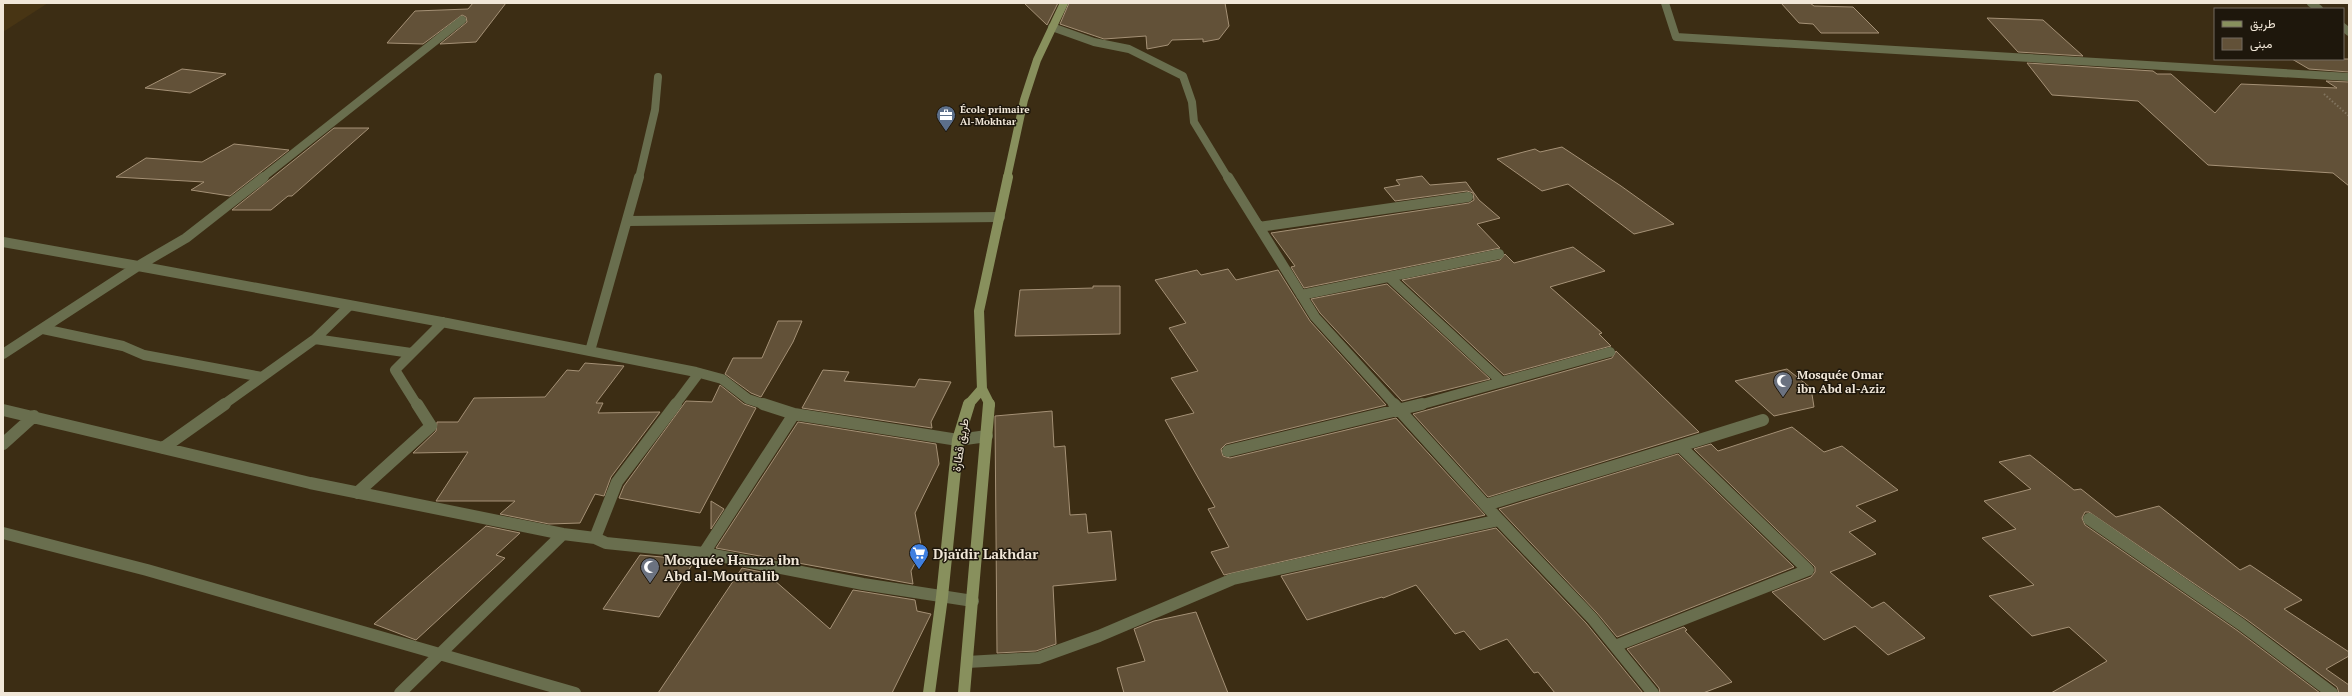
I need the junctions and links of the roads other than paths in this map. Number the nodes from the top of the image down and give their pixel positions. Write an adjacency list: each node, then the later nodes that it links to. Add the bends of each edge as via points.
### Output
1 (1064, 3): 4 (main road)
2 (1665, 3): 6 (street, via 1676,37)
3 (462, 20): 13 (street, via 186,238)
4 (1052, 27): 8 (main road, via 1037,60 1024,100); 10 (street, via 1094,42 1129,49 1182,76 1192,102 1194,122)
5 (658, 77): 9 (street, via 655,110)
6 (2349, 77)
7 (1468, 198): 10 (street)
8 (1000, 217): 9 (street); 27 (main road, via 979,311)
9 (628, 221): 20 (street)
10 (1259, 227): 15 (street)
11 (3, 242): 13 (street)
12 (1499, 254): 14 (street)
13 (138, 266): 16 (street); 18 (street)
14 (1389, 276): 15 (street); 26 (street)
15 (1301, 295): 29 (street, via 1315,317)
16 (350, 305): 17 (street); 19 (street)
17 (443, 322): 20 (street); 22 (street)
18 (43, 328): 23 (street); 25 (street, via 122,346 144,355)
19 (315, 339): 22 (street); 25 (street)
20 (590, 350): 24 (street)
21 (1610, 352): 26 (street)
22 (411, 353): 39 (street, via 394,370 430,426)
23 (3, 354)
24 (700, 373): 30 (street, via 722,379 748,399); 45 (street, via 617,482)
25 (262, 377): 37 (street)
26 (1502, 382): 29 (street)
27 (982, 388): 33 (main road, طريق قطارة, via 990,406); 34 (main road, طريق قطارة, via 967,406)
28 (3, 410): 31 (street)
29 (1400, 410): 38 (street); 40 (street)
30 (794, 414): 34 (street); 46 (street)
31 (34, 416): 35 (street); 37 (street)
32 (1763, 420): 36 (street)
33 (987, 436): 34 (street); 48 (main road, طريق قطارة)
34 (958, 440): 47 (main road, طريق قطارة)
35 (3, 444)
36 (1680, 446): 40 (street); 49 (street, via 1808,570)
37 (163, 448): 39 (street)
38 (1228, 451)
39 (357, 493): 44 (street)
40 (1486, 505): 42 (street)
41 (2089, 519): 57 (street, via 2242,625)
42 (1498, 520): 49 (street, via 1592,618); 51 (street, via 1233,579 1099,636 1038,658)
43 (3, 533): 50 (street, via 95,554)
44 (563, 534): 45 (street); 50 (street)
45 (595, 538): 46 (street, via 606,543)
46 (704, 553): 47 (street)
47 (942, 597): 48 (street); 54 (main road, طريق قطارة)
48 (973, 601): 51 (main road, طريق قطارة)
49 (1615, 646): 56 (street)
50 (439, 655): 52 (street); 53 (street)
51 (967, 662): 55 (main road, طريق قطارة)
52 (400, 693)
53 (575, 693)
54 (929, 693)
55 (964, 693)
56 (1653, 693)
57 (2332, 693)

